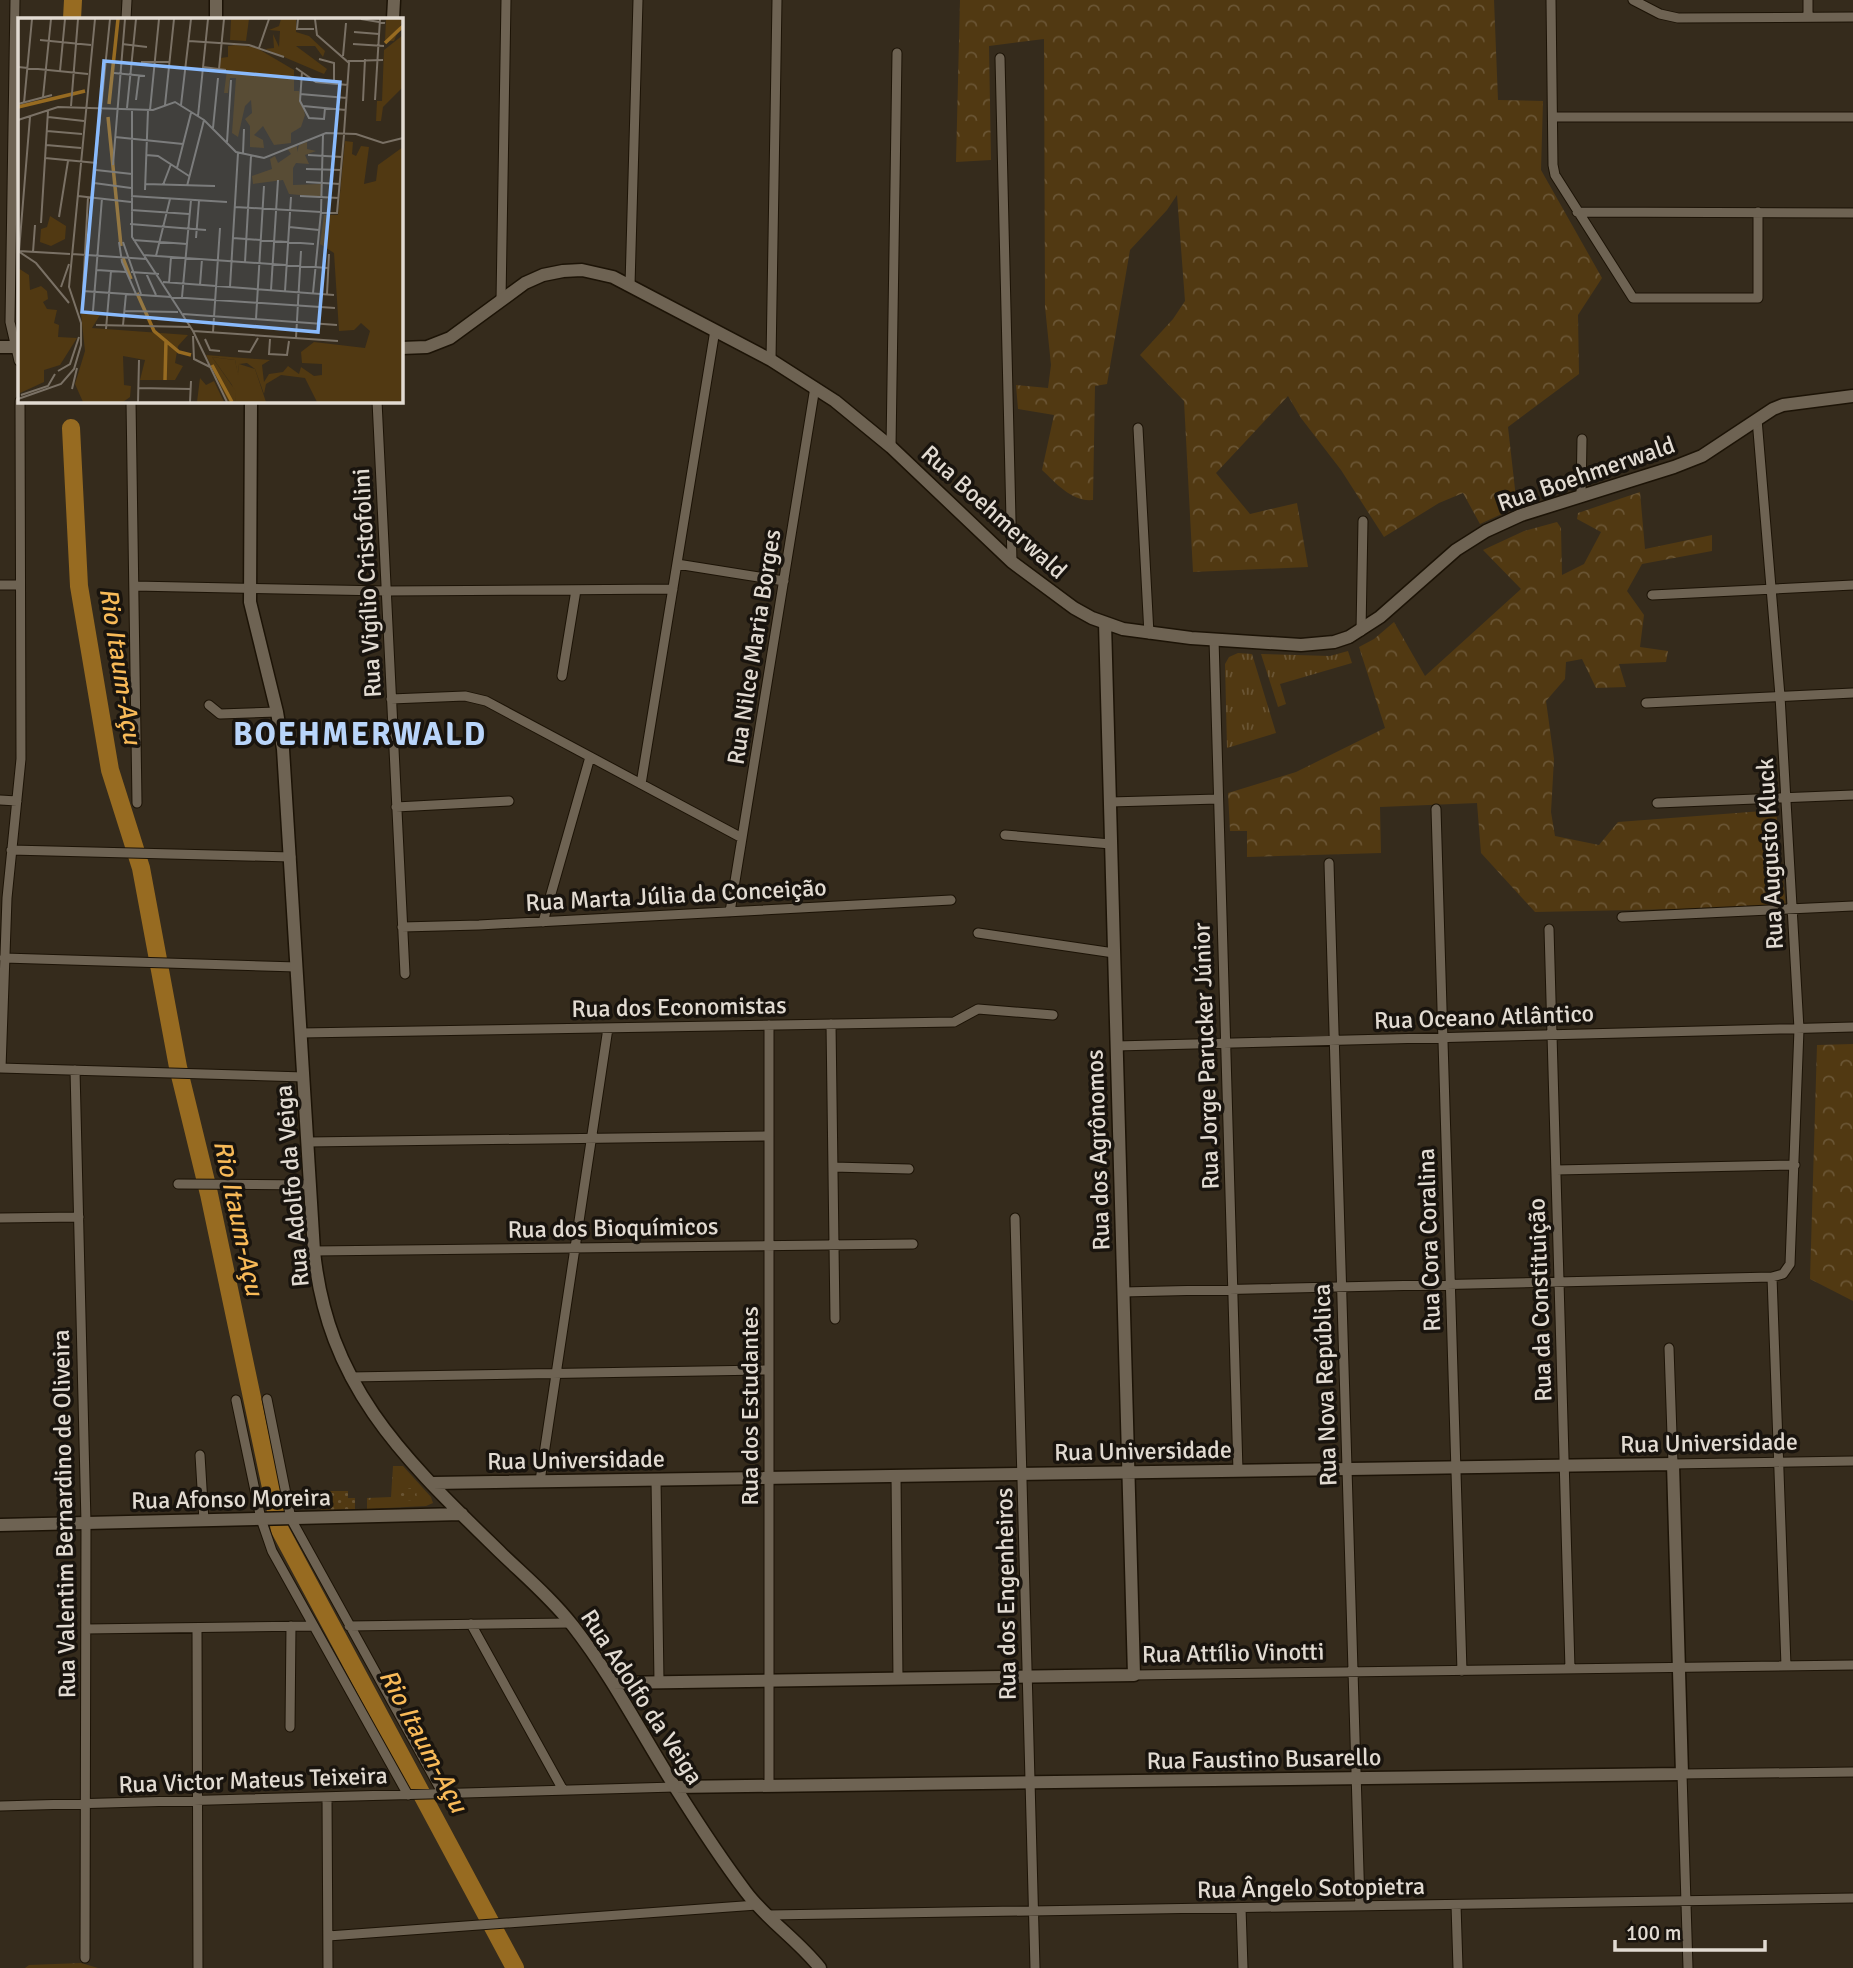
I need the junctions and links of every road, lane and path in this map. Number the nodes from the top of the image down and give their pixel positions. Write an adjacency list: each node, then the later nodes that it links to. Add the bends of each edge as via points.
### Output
1 (15, 0): 19 (street)
2 (127, 0): 13 (street)
3 (216, 0): 14 (street)
4 (394, 0): 15 (street)
5 (506, 0): 26 (street)
6 (638, 0): 25 (street)
7 (777, 0): 31 (street)
8 (1551, 0): 20 (street)
9 (1633, 0): 12 (street, via 1678,18)
10 (1808, 0): 12 (street)
11 (1853, 16): 12 (street)
12 (1808, 17)
13 (126, 18)
14 (216, 18)
15 (393, 18)
16 (897, 53): 41 (street)
17 (1000, 58): 44 (street)
18 (0, 112): 19 (street)
19 (13, 112): 29 (street, via 10,322)
20 (1553, 117): 21 (street); 22 (street, via 1555,175)
21 (1853, 117)
22 (1577, 212): 23 (street); 23 (street, via 1633,298 1758,298)
23 (1758, 212): 24 (street)
24 (1853, 212)
25 (630, 285): 26 (street, Rua Boehmerwald, via 595,272 563,271 525,283); 27 (street, Rua Boehmerwald)
26 (501, 300): 30 (street, Rua Boehmerwald, via 450,338 427,347)
27 (715, 330): 31 (street, Rua Boehmerwald); 45 (street)
28 (0, 347): 29 (street)
29 (17, 347)
30 (402, 348)
31 (771, 360): 32 (street, Rua Boehmerwald)
32 (815, 387): 41 (street, Rua Boehmerwald); 46 (street, Rua Nilce Maria Borges)
33 (1853, 396): 38 (street, Rua Boehmerwald, via 1783,405)
34 (20, 402): 48 (street)
35 (131, 402): 50 (street)
36 (251, 402): 51 (street, Rua Adolfo da Veiga)
37 (377, 402): 55 (street, Rua Vigílio Cristofolini)
38 (1757, 419): 42 (street, Rua Boehmerwald, via 1702,456); 53 (street, Rua Augusto Kluck)
39 (1138, 428): 59 (street)
40 (1581, 439): 42 (street)
41 (891, 447): 44 (street, Rua Boehmerwald)
42 (1581, 496): 58 (street, Rua Boehmerwald, via 1503,522 1469,541)
43 (1363, 521): 58 (street)
44 (1012, 562): 57 (street, Rua Boehmerwald, via 1052,594)
45 (677, 564): 46 (street); 52 (street)
46 (784, 581): 82 (street, Rua Nilce Maria Borges)
47 (0, 585): 48 (street)
48 (20, 585): 74 (street)
49 (1853, 585): 53 (street)
50 (134, 586): 51 (street); 77 (street)
51 (249, 587): 55 (street); 67 (street, Rua Adolfo da Veiga)
52 (673, 589): 54 (street); 69 (street)
53 (1771, 589): 56 (street); 63 (street, Rua Augusto Kluck)
54 (576, 590): 55 (street); 61 (street)
55 (386, 591): 64 (street, Rua Vigílio Cristofolini)
56 (1651, 595)
57 (1105, 623): 59 (street, Rua Boehmerwald); 76 (street, Rua dos Agrônomos)
58 (1361, 631): 60 (street, Rua Boehmerwald, via 1317,645)
59 (1149, 634): 60 (street, Rua Boehmerwald)
60 (1214, 639): 72 (street, Rua Jorge Parucker Júnior)
61 (562, 676)
62 (1853, 693): 63 (street)
63 (1780, 696): 65 (street); 71 (street, Rua Augusto Kluck)
64 (391, 699): 68 (street, via 479,698); 79 (street, Rua Vigílio Cristofolini)
65 (1646, 703)
66 (209, 705): 67 (street, via 220,714)
67 (277, 712): 85 (street, Rua Adolfo da Veiga)
68 (590, 757): 69 (street); 92 (street)
69 (641, 784): 82 (street)
70 (1853, 796): 71 (street)
71 (1786, 798): 78 (street); 89 (street, Rua Augusto Kluck)
72 (1219, 799): 76 (street); 110 (street, Rua Jorge Parucker Júnior)
73 (0, 800): 74 (street)
74 (17, 800): 84 (street)
75 (509, 801): 79 (street)
76 (1110, 802): 83 (street, Rua dos Agrônomos)
77 (137, 803)
78 (1657, 803)
79 (397, 807): 93 (street, Rua Vigílio Cristofolini)
80 (1436, 809): 108 (street, Rua Cora Coralina)
81 (1005, 835): 83 (street)
82 (742, 838): 90 (street, Rua Nilce Maria Borges)
83 (1111, 844): 96 (street, Rua dos Agrônomos)
84 (11, 850): 85 (street); 97 (street)
85 (291, 857): 98 (street, Rua Adolfo da Veiga)
86 (1329, 863): 109 (street, Rua Nova República)
87 (951, 900): 90 (street, Rua Marta Júlia da Conceição)
88 (1853, 906): 89 (street)
89 (1792, 909): 91 (street); 105 (street, Rua Augusto Kluck)
90 (730, 912): 92 (street, Rua Marta Júlia da Conceição)
91 (1622, 917)
92 (543, 922): 93 (street, Rua Marta Júlia da Conceição)
93 (402, 927): 99 (street, Rua Vigílio Cristofolini)
94 (1549, 929): 107 (street, Rua da Constituição)
95 (978, 933): 96 (street)
96 (1114, 953): 111 (street, Rua dos Agrônomos)
97 (4, 958): 98 (street); 112 (street)
98 (297, 967): 106 (street, Rua Adolfo da Veiga)
99 (405, 974)
100 (1053, 1015): 101 (street, Rua dos Economistas, via 978,1009 954,1022)
101 (831, 1024): 102 (street, Rua dos Economistas); 119 (street)
102 (769, 1025): 104 (street, Rua dos Economistas); 115 (street, Rua dos Estudantes)
103 (1853, 1027): 105 (street, Rua Oceano Atlântico)
104 (608, 1028): 106 (street, Rua dos Economistas); 116 (street)
105 (1799, 1029): 107 (street, Rua Oceano Atlântico); 118 (street, Rua Augusto Kluck)
106 (301, 1033): 114 (street, Rua Adolfo da Veiga)
107 (1552, 1035): 108 (street, Rua Oceano Atlântico); 121 (street, Rua da Constituição)
108 (1443, 1038): 109 (street, Rua Oceano Atlântico); 134 (street, Rua Cora Coralina)
109 (1334, 1041): 110 (street, Rua Oceano Atlântico); 135 (street, Rua Nova República)
110 (1225, 1044): 111 (street, Rua Oceano Atlântico); 136 (street, Rua Jorge Parucker Júnior)
111 (1116, 1046): 137 (street, Rua dos Agrônomos)
112 (0, 1068): 113 (street)
113 (75, 1070): 114 (street); 124 (street, Rua Valentim Bernardino de Oliveira)
114 (304, 1077): 117 (street, Rua Adolfo da Veiga)
115 (769, 1136): 116 (street); 129 (street, Rua dos Estudantes)
116 (591, 1138): 117 (street); 130 (street)
117 (308, 1142): 123 (street, Rua Adolfo da Veiga)
118 (1795, 1165): 121 (street); 132 (street, Rua Augusto Kluck, via 1790,1264 1783,1274)
119 (833, 1167): 120 (street); 128 (street)
120 (909, 1168)
121 (1556, 1170): 133 (street, Rua da Constituição)
122 (178, 1184): 123 (street)
123 (310, 1185): 131 (street, Rua Adolfo da Veiga)
124 (79, 1217): 125 (street); 164 (street, Rua Valentim Bernardino de Oliveira)
125 (0, 1218)
126 (1016, 1218): 154 (street, Rua dos Engenheiros)
127 (913, 1244): 128 (street, Rua dos Bioquímicos)
128 (834, 1245): 129 (street, Rua dos Bioquímicos); 138 (street)
129 (769, 1246): 130 (street, Rua dos Bioquímicos); 140 (street, Rua dos Estudantes)
130 (575, 1248): 131 (street, Rua dos Bioquímicos); 141 (street)
131 (314, 1251): 142 (street, Rua Adolfo da Veiga, via 325,1311)
132 (1772, 1277): 133 (street); 147 (street)
133 (1559, 1282): 134 (street); 149 (street, Rua da Constituição)
134 (1450, 1285): 135 (street); 150 (street, Rua Cora Coralina)
135 (1342, 1287): 136 (street); 151 (street, Rua Nova República)
136 (1232, 1290): 137 (street); 152 (street, Rua Jorge Parucker Júnior)
137 (1123, 1292): 153 (street, Rua dos Agrônomos)
138 (835, 1319)
139 (1669, 1348): 148 (street)
140 (769, 1370): 141 (street); 156 (street, Rua dos Estudantes)
141 (556, 1374): 142 (street); 158 (street)
142 (350, 1377): 159 (street, Rua Adolfo da Veiga, via 374,1417)
143 (267, 1399): 162 (street)
144 (236, 1400): 161 (street)
145 (200, 1455): 163 (street)
146 (1853, 1461): 147 (street, Rua Universidade)
147 (1778, 1463): 148 (street, Rua Universidade); 174 (street)
148 (1673, 1464): 149 (street, Rua Universidade); 175 (street)
149 (1564, 1466): 150 (street, Rua Universidade); 176 (street, Rua da Constituição)
150 (1456, 1468): 151 (street, Rua Universidade); 177 (street, Rua Cora Coralina)
151 (1347, 1469): 152 (street, Rua Universidade); 178 (street, Rua Nova República)
152 (1237, 1471): 153 (street, Rua Universidade)
153 (1128, 1473): 154 (street, Rua Universidade); 179 (street, Rua dos Agrônomos)
154 (1022, 1474): 155 (street, Rua Universidade); 180 (street, Rua dos Engenheiros)
155 (896, 1476): 156 (street, Rua Universidade); 181 (street)
156 (769, 1478): 157 (street, Rua Universidade); 182 (street, Rua dos Estudantes)
157 (656, 1480): 158 (street, Rua Universidade); 183 (street)
158 (540, 1481): 159 (street, Rua Universidade)
159 (433, 1483): 160 (street, Rua Adolfo da Veiga)
160 (462, 1514): 162 (street, Rua Afonso Moreira); 166 (street, Rua Adolfo da Veiga)
161 (265, 1519): 162 (street, Rua Afonso Moreira); 163 (street, Rua Afonso Moreira); 169 (street, via 272,1551)
162 (288, 1519): 170 (street)
163 (204, 1521): 164 (street, Rua Afonso Moreira)
164 (86, 1523): 165 (street, Rua Afonso Moreira); 172 (street, Rua Valentim Bernardino de Oliveira)
165 (0, 1525)
166 (571, 1623): 167 (street); 184 (street, Rua Adolfo da Veiga)
167 (471, 1624): 170 (street); 192 (street)
168 (291, 1626): 169 (street); 171 (street); 185 (street)
169 (312, 1626): 194 (street)
170 (349, 1626): 193 (street)
171 (197, 1628): 172 (street); 196 (street)
172 (86, 1629): 197 (street, Rua Valentim Bernardino de Oliveira)
173 (1853, 1665): 174 (street, Rua Attílio Vinotti)
174 (1786, 1666): 175 (street, Rua Attílio Vinotti)
175 (1679, 1668): 176 (street, Rua Attílio Vinotti); 187 (street)
176 (1570, 1669): 177 (street, Rua Attílio Vinotti)
177 (1462, 1671): 178 (street, Rua Attílio Vinotti)
178 (1353, 1672): 179 (street, Rua Attílio Vinotti); 188 (street, Rua Nova República)
179 (1134, 1675): 180 (street, Rua Attílio Vinotti)
180 (1027, 1677): 181 (street, Rua Attílio Vinotti); 189 (street, Rua dos Engenheiros)
181 (898, 1679): 182 (street, Rua Attílio Vinotti)
182 (769, 1681): 183 (street, Rua Attílio Vinotti); 190 (street, Rua dos Estudantes)
183 (659, 1682): 184 (street, Rua Attílio Vinotti)
184 (613, 1683): 191 (street, Rua Adolfo da Veiga)
185 (290, 1727)
186 (1853, 1772): 187 (street, Rua Faustino Busarello)
187 (1682, 1774): 188 (street, Rua Faustino Busarello); 200 (street)
188 (1356, 1778): 189 (street, Rua Faustino Busarello); 203 (street, Rua Nova República)
189 (1030, 1783): 190 (street, Rua Faustino Busarello); 205 (street, Rua dos Engenheiros)
190 (769, 1786): 191 (street, Rua Faustino Busarello)
191 (675, 1787): 192 (street, Rua Victor Mateus Teixeira); 201 (street, Rua Adolfo da Veiga)
192 (563, 1790): 193 (street, Rua Victor Mateus Teixeira)
193 (443, 1794): 194 (street, Rua Victor Mateus Teixeira)
194 (411, 1795): 195 (street, Rua Victor Mateus Teixeira)
195 (327, 1797): 196 (street, Rua Victor Mateus Teixeira); 207 (street)
196 (197, 1801): 197 (street, Rua Victor Mateus Teixeira); 209 (street)
197 (85, 1804): 198 (street, Rua Victor Mateus Teixeira); 208 (street, Rua Valentim Bernardino de Oliveira)
198 (0, 1806)
199 (1853, 1898): 200 (street, Rua Ângelo Sotopietra)
200 (1686, 1901): 202 (street, Rua Ângelo Sotopietra); 215 (street)
201 (757, 1905): 206 (street, Rua Adolfo da Veiga); 207 (street)
202 (1457, 1905): 203 (street, Rua Ângelo Sotopietra); 214 (street)
203 (1360, 1906): 204 (street, Rua Ângelo Sotopietra)
204 (1241, 1908): 205 (street, Rua Ângelo Sotopietra); 213 (street)
205 (1033, 1911): 206 (street, Rua Ângelo Sotopietra); 212 (street, Rua dos Engenheiros)
206 (769, 1915): 211 (street, Rua Adolfo da Veiga)
207 (328, 1936): 210 (street)
208 (85, 1958)
209 (198, 1968)
210 (328, 1968)
211 (820, 1968)
212 (1035, 1968)
213 (1243, 1968)
214 (1458, 1968)
215 (1688, 1968)

